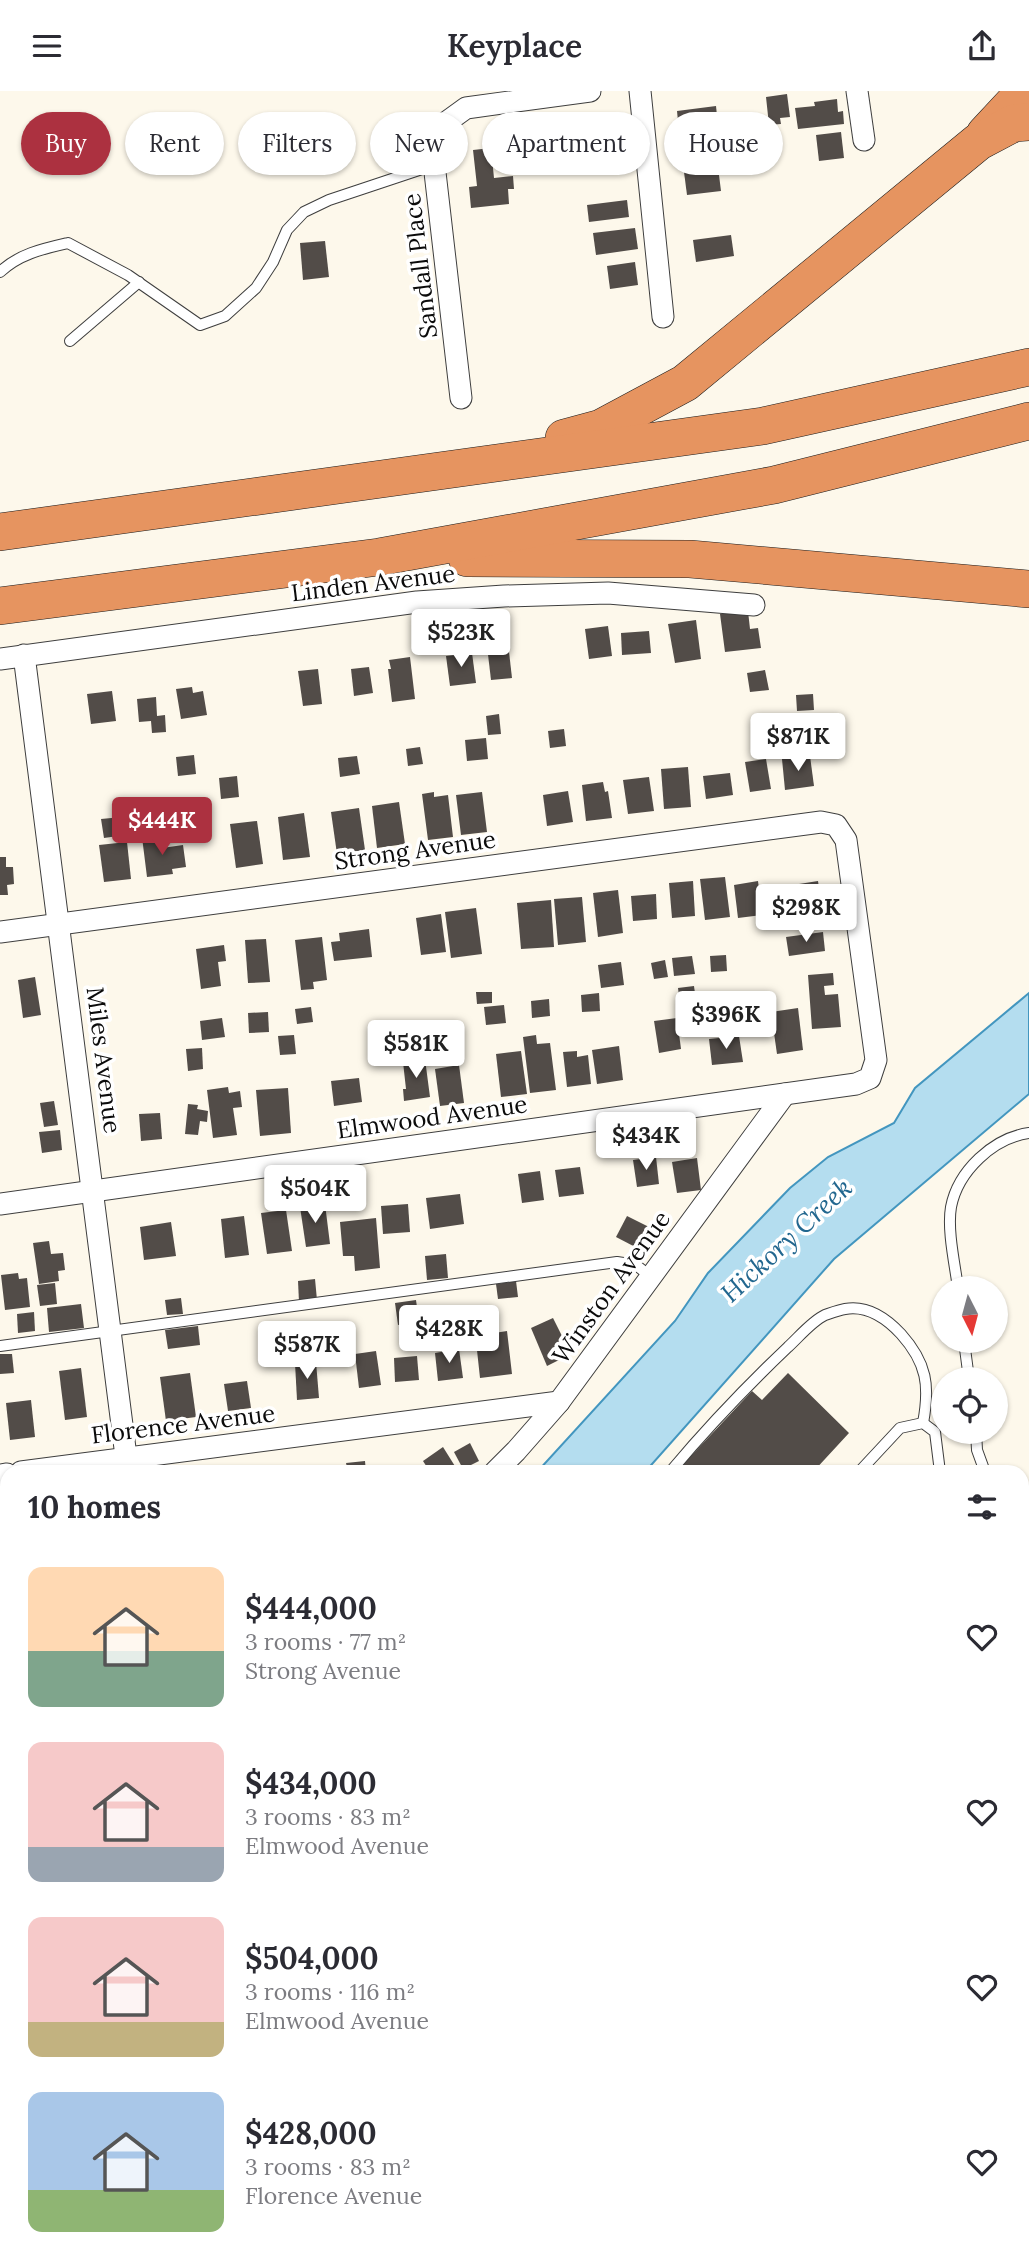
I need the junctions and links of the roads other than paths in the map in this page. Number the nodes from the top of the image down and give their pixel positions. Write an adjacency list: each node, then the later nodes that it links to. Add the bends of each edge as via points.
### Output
1 (590, 91): 5 (street, Sandall Place, via 466,107)
2 (640, 91): 13 (street)
3 (857, 91): 7 (street)
4 (1025, 91): 8 (highway)
5 (460, 112)
6 (1029, 122): 8 (highway, via 1014,123)
7 (864, 140)
8 (978, 142): 18 (highway, via 685,383 601,428)
9 (404, 175): 12 (lane, via 304,212 287,230 256,288 225,316 200,325)
10 (435, 175): 16 (street, Sandall Place)
11 (0, 272): 12 (lane, via 12,261 68,243)
12 (139, 282): 14 (lane)
13 (663, 317)
14 (70, 341)
15 (1029, 367): 18 (highway, via 763,426)
16 (461, 398)
17 (1029, 421): 20 (highway, via 774,485)
18 (431, 474): 19 (highway)
19 (0, 532)
20 (379, 557): 21 (highway, via 690,559); 23 (highway)
21 (1025, 589)
22 (754, 605): 24 (street, Linden Avenue, via 608,593 416,602)
23 (0, 606)
24 (24, 656): 25 (street, Linden Avenue); 26 (street, Miles Avenue)
25 (0, 659)
26 (60, 925): 27 (street, Strong Avenue); 28 (street, Strong Avenue, via 821,821 836,825 846,840 876,1060); 31 (street, Miles Avenue)
27 (0, 932)
28 (870, 1078): 29 (street, Elmwood Avenue)
29 (785, 1094): 31 (street, Elmwood Avenue); 34 (street, Winston Avenue)
30 (1029, 1133): 33 (lane, via 989,1150 961,1183 951,1207)
31 (94, 1192): 32 (street, Elmwood Avenue); 35 (street, Miles Avenue)
32 (0, 1204)
33 (957, 1276)
34 (651, 1277): 35 (lane, via 636,1265 617,1262); 37 (street, Winston Avenue)
35 (110, 1330): 36 (lane); 40 (street, Miles Avenue)
36 (0, 1346)
37 (559, 1402): 40 (street, Florence Avenue); 41 (street, Winston Avenue)
38 (923, 1423): 42 (lane, via 928,1397 915,1350 884,1318 863,1308 847,1309 823,1316 795,1341); 43 (lane, via 900,1428); 44 (lane, via 935,1432)
39 (977, 1444): 45 (lane)
40 (127, 1465)
41 (502, 1465)
42 (676, 1465)
43 (866, 1465)
44 (939, 1465)
45 (982, 1465)

